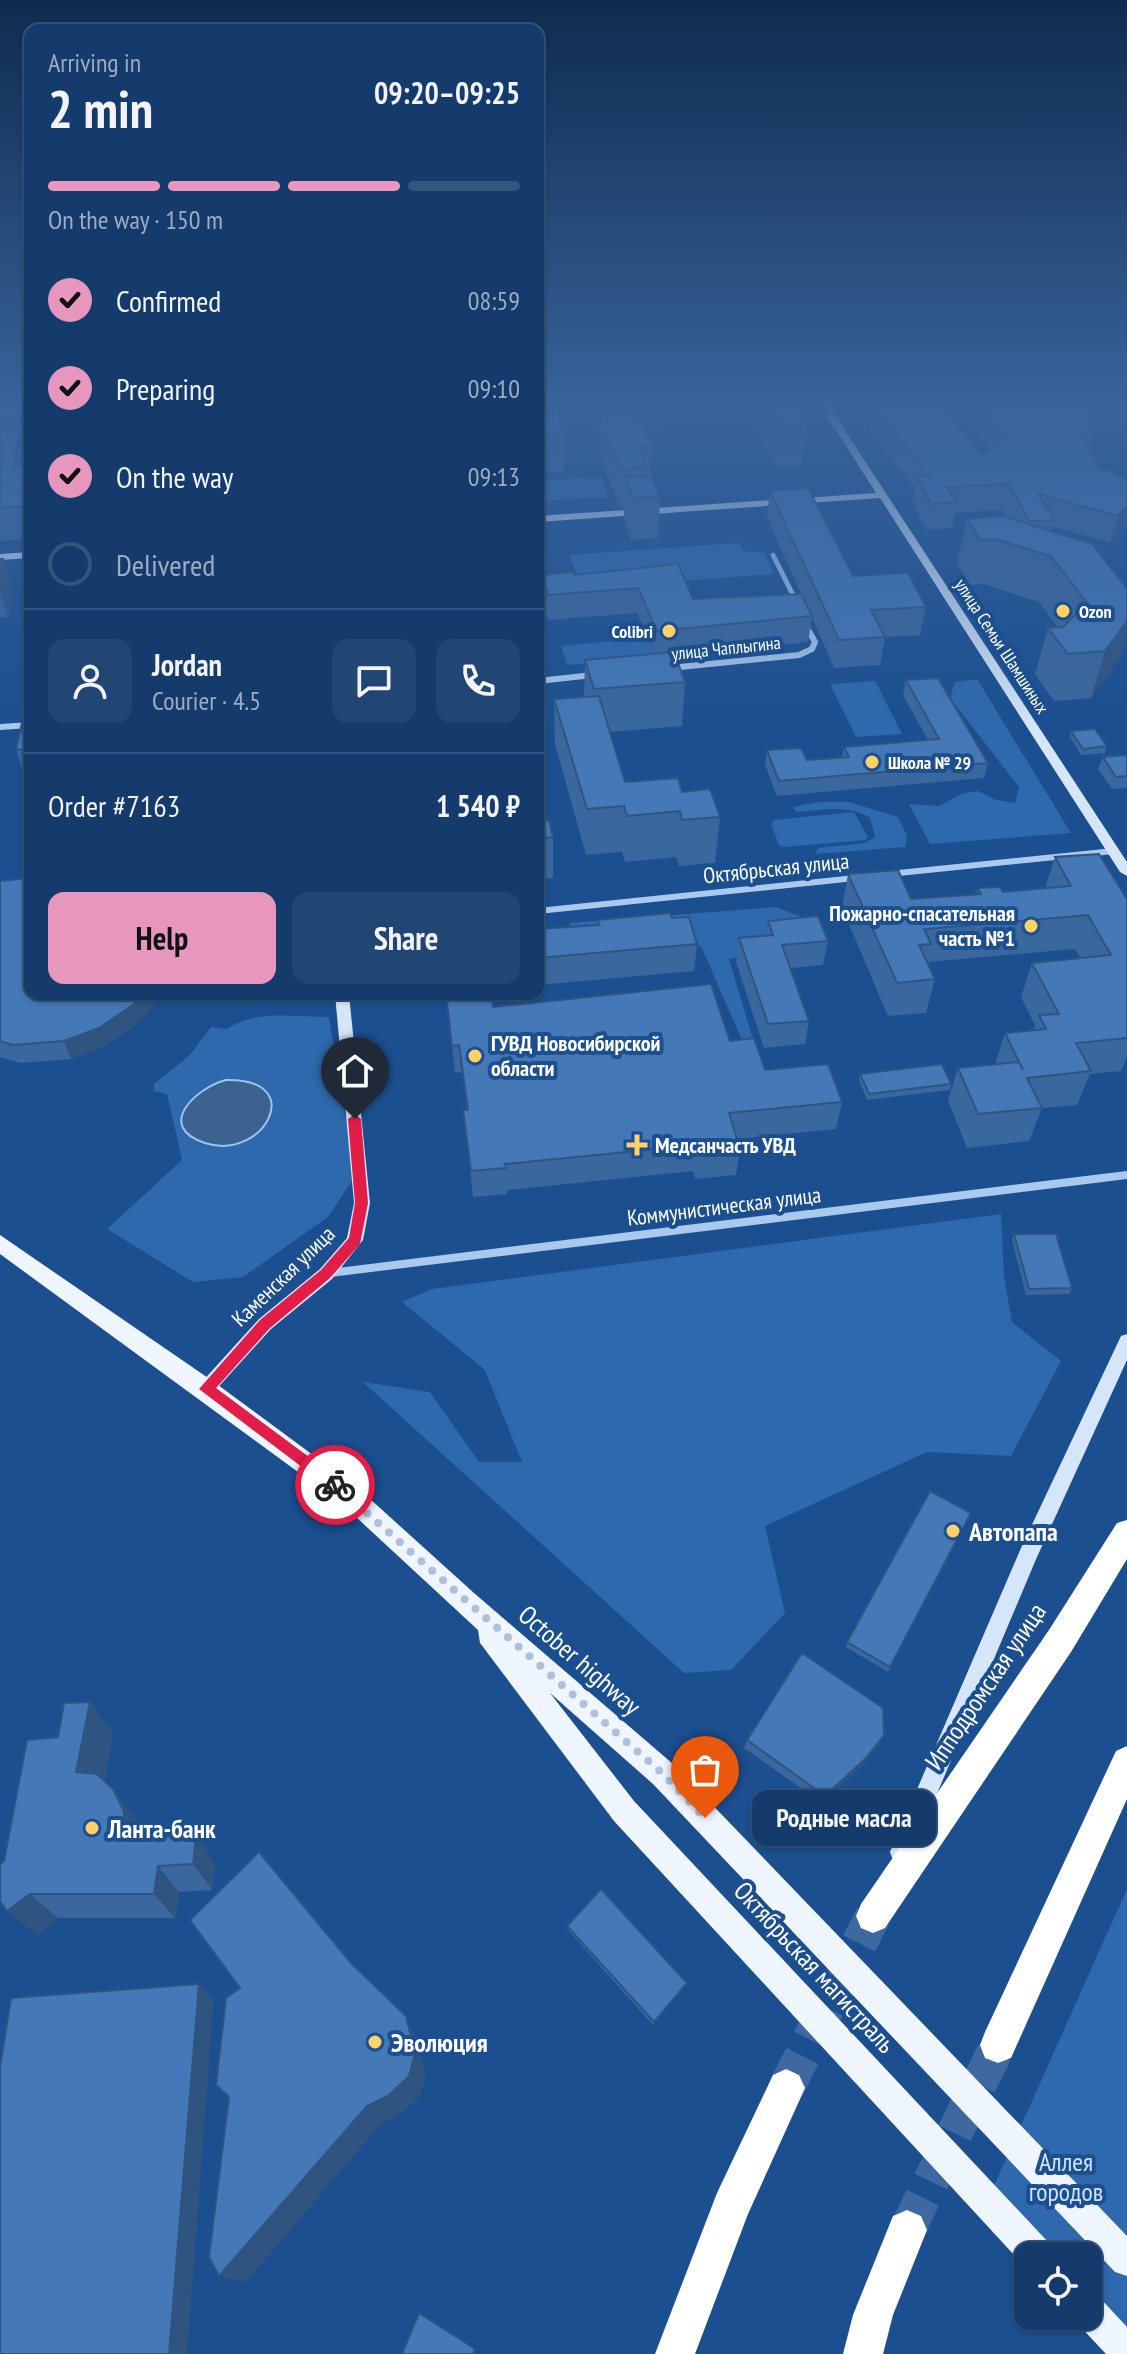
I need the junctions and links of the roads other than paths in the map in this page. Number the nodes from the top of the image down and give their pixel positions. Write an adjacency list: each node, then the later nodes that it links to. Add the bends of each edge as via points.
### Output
1 (669, 510): 3 (street)
2 (892, 510): 12 (street, улица Семьи Шамшиных)
3 (544, 519)
4 (24, 555): 6 (street)
5 (773, 555): 7 (street, улица Чаплыгина, via 815,642 812,649 783,657)
6 (0, 557)
7 (661, 669)
8 (599, 675): 9 (street)
9 (544, 680)
10 (24, 725): 11 (street)
11 (0, 727)
12 (1114, 851): 13 (street, улица Семьи Шамшиных); 14 (street, Октябрьская улица)
13 (1127, 872)
14 (876, 876)
15 (862, 877): 16 (street, Октябрьская улица)
16 (544, 910)
17 (343, 1000): 20 (street, Каменская улица, via 362,1203 355,1240)
18 (1127, 1175): 20 (street, Коммунистическая улица)
19 (0, 1243): 22 (main road, October highway)
20 (326, 1274): 22 (street, Каменская улица, via 265,1324)
21 (1127, 1341): 26 (street, via 1028,1554)
22 (206, 1389): 24 (main road, October highway, via 351,1497)
23 (1127, 1533): 26 (highway, Ипподромская улица)
24 (465, 1602): 30 (main road, Октябрьская магистраль, via 624,1811); 31 (main road, October highway, via 663,1774)
25 (1127, 1762): 27 (highway)
26 (873, 1916)
27 (998, 2045)
28 (786, 2088): 34 (highway, via 731,2207)
29 (907, 2230): 35 (highway)
30 (1025, 2242)
31 (1127, 2260)
32 (1102, 2325): 33 (main road)
33 (1127, 2352)
34 (675, 2354)
35 (863, 2354)

